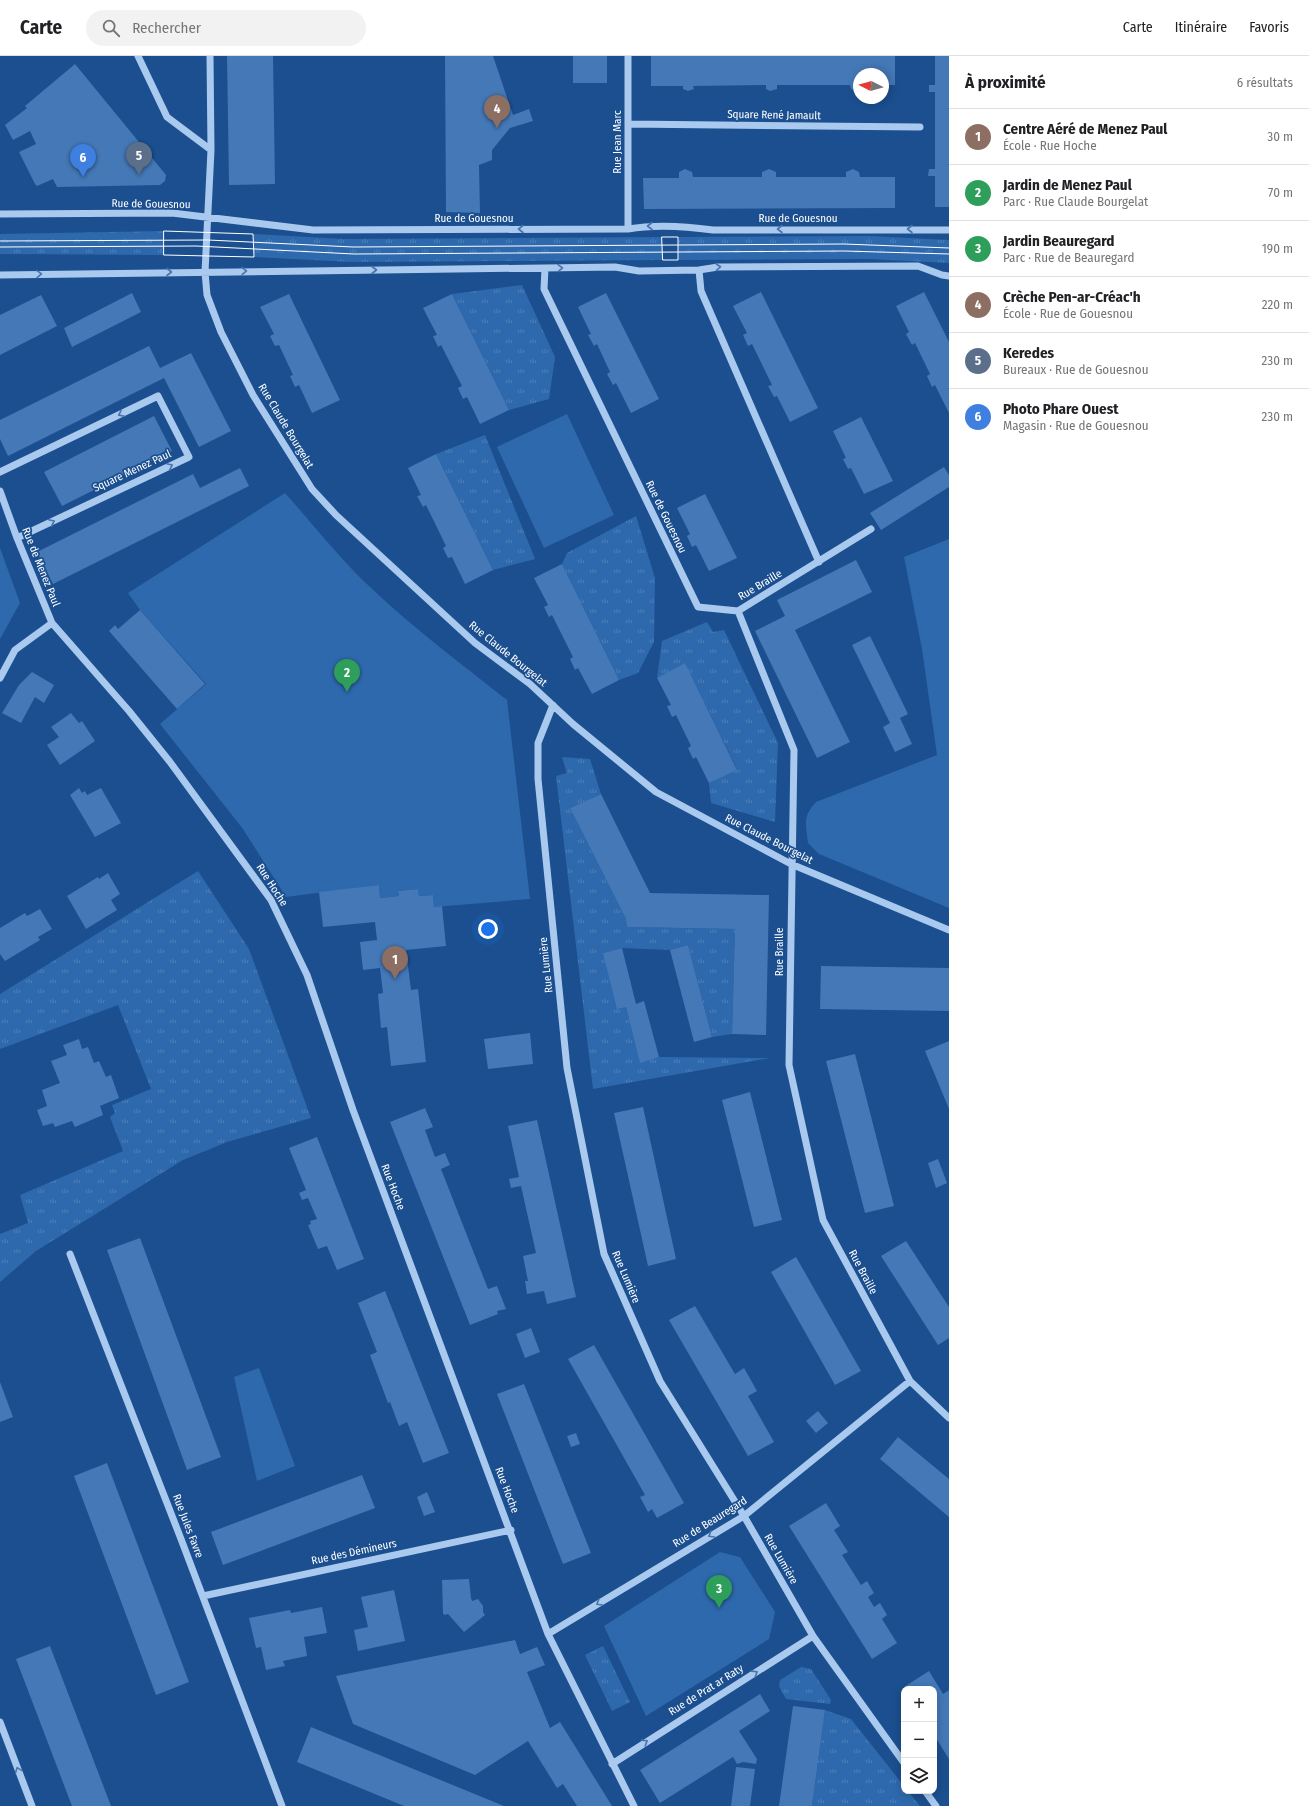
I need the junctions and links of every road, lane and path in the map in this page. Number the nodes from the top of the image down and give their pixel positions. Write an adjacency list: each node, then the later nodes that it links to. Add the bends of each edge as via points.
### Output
1 (138, 56): 6 (street, via 167,117)
2 (210, 56): 6 (street, Rue Claude Bourgelat)
3 (628, 56): 4 (street, Rue Jean Marc)
4 (628, 124): 5 (street, Square René Jamault); 9 (street, Rue Jean Marc)
5 (920, 127)
6 (211, 150): 8 (street, Rue Claude Bourgelat)
7 (0, 214): 8 (street, Rue de Gouesnou, via 172,213)
8 (209, 217): 9 (street, Rue de Gouesnou, one-way to 8, via 313,230); 13 (street, Rue Claude Bourgelat)
9 (628, 229): 10 (street, Rue de Gouesnou, one-way to 9, via 712,230 689,226 645,226)
10 (949, 230)
11 (545, 268): 12 (street, one-way to 12); 13 (street, one-way to 11); 21 (street, Rue de Gouesnou, via 544,289 698,607)
12 (699, 270): 15 (street, one-way to 15, via 718,267 918,266); 20 (street, via 701,291)
13 (205, 272): 14 (street, one-way to 13); 24 (street, Rue Claude Bourgelat, via 207,295 221,332 253,395 312,490 475,643 530,684)
14 (0, 275)
15 (949, 276)
16 (0, 472): 19 (street, Square Menez Paul, one-way to 16, via 189,457 158,396)
17 (0, 491): 19 (street, Rue de Menez Paul)
18 (871, 529): 20 (street, Rue Braille)
19 (17, 538): 22 (street, Rue de Menez Paul)
20 (819, 562): 21 (street, Rue Braille)
21 (738, 611): 25 (street, Rue Braille, via 794,750)
22 (52, 623): 23 (street, Rue de Menez Paul, via 15,650); 31 (street, Rue Hoche, via 166,756 271,900 307,975 353,1110)
23 (0, 678)
24 (553, 705): 25 (street, Rue Claude Bourgelat, via 572,724 656,792); 30 (street, Rue Lumière, via 538,743 538,779 567,1068 604,1254 660,1382)
25 (791, 864): 26 (street, Rue Claude Bourgelat); 28 (street, Rue Braille, via 789,1065 823,1220)
26 (949, 930)
27 (70, 1254): 32 (street, Rue Jules Favre)
28 (910, 1381): 29 (street, Rue Braille); 30 (street, Rue de Beauregard)
29 (949, 1418)
30 (744, 1516): 33 (street, Rue de Beauregard, one-way to 33); 34 (street, Rue Lumière)
31 (511, 1530): 32 (street, Rue des Démineurs); 33 (street, Rue Hoche)
32 (203, 1596): 40 (street, Rue Jules Favre)
33 (548, 1634): 37 (street, Rue Hoche)
34 (813, 1636): 36 (street, Rue Lumière); 37 (street, Rue de Prat ar Raty, one-way to 34)
35 (0, 1722): 39 (street, one-way to 35)
36 (901, 1759)
37 (612, 1764): 41 (street, Rue Hoche)
38 (927, 1794): 42 (street)
39 (32, 1806)
40 (282, 1806)
41 (634, 1806)
42 (936, 1806)

